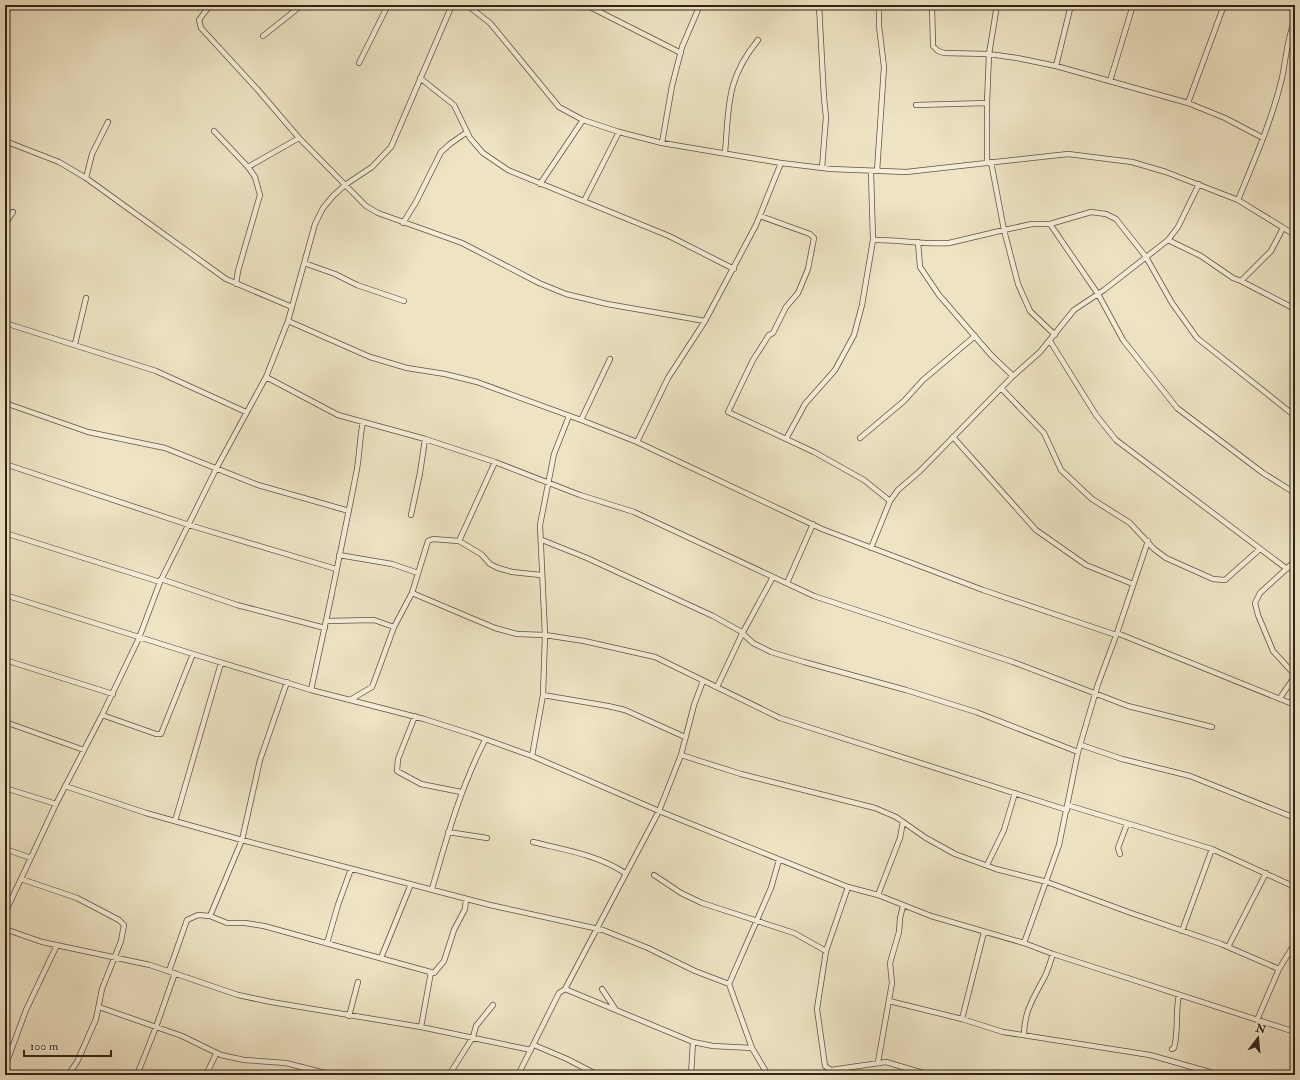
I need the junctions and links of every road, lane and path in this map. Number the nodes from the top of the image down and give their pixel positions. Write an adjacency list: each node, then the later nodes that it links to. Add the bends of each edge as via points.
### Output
1 (210, 5): 32 (street, via 199,20 201,28)
2 (302, 5): 16 (street)
3 (388, 5): 20 (street)
4 (452, 5): 22 (street)
5 (467, 5): 27 (street, via 490,24 559,106)
6 (586, 5): 18 (street)
7 (700, 5): 18 (street)
8 (820, 5): 40 (street, via 826,117)
9 (879, 5): 41 (street, via 878,26 884,67)
10 (932, 5): 19 (street, via 935,49 944,53)
11 (997, 5): 19 (street)
12 (1071, 5): 21 (street)
13 (1133, 5): 23 (street)
14 (1224, 5): 25 (street)
15 (1295, 19): 33 (street, via 1289,35 1282,79)
16 (263, 36)
17 (758, 40): 36 (street, via 740,64 732,85)
18 (680, 53): 35 (street)
19 (989, 54): 21 (street); 24 (street)
20 (359, 63)
21 (1056, 66): 23 (street)
22 (420, 78): 30 (street, via 454,105); 46 (street, via 391,147 372,167)
23 (1110, 81): 25 (street)
24 (987, 103): 26 (street); 37 (street)
25 (1188, 103): 33 (street, via 1225,118)
26 (916, 105)
27 (583, 120): 31 (street); 44 (street)
28 (108, 122): 43 (street, via 92,154)
29 (214, 131): 39 (street)
30 (467, 132): 44 (street, via 483,153 502,166); 51 (street, via 442,152)
31 (619, 132): 35 (street); 47 (street)
32 (299, 138): 39 (street); 46 (street)
33 (1263, 138): 48 (street)
34 (5, 141): 43 (street, via 45,155)
35 (662, 143): 36 (street)
36 (725, 153): 38 (street)
37 (989, 162): 41 (street, via 906,172); 45 (street, via 1068,154 1132,162); 55 (street)
38 (781, 163): 40 (street); 50 (street)
39 (248, 167): 64 (street, via 255,177 260,195)
40 (822, 168): 42 (street)
41 (877, 171): 42 (street)
42 (871, 172): 57 (street)
43 (86, 178): 64 (street)
44 (540, 184): 47 (street)
45 (1199, 184): 48 (street); 58 (street)
46 (345, 185): 51 (street, via 366,206); 61 (street, via 324,208 315,224)
47 (584, 200): 62 (street, via 669,236)
48 (1238, 200): 54 (street)
49 (13, 212): 52 (street)
50 (760, 216): 62 (street); 90 (street, via 810,234 814,238 808,269 798,293 786,307 773,333 753,360 728,411 729,414)
51 (403, 223): 71 (street, via 462,243 539,283 566,294)
52 (5, 224)
53 (1050, 224): 55 (street, via 1032,224); 60 (street, via 1091,212 1106,214 1116,219); 65 (street)
54 (1283, 228): 56 (street); 63 (street, via 1271,251)
55 (1004, 230): 59 (street, via 949,243); 73 (street, via 1018,284 1030,311)
56 (1295, 235)
57 (873, 240): 59 (street); 90 (street, via 854,335 836,370 805,404)
58 (1168, 240): 60 (street); 63 (street, via 1201,256)
59 (918, 242): 74 (street, via 918,260 923,273 939,296)
60 (1146, 257): 65 (street); 84 (street, via 1172,303 1197,338)
61 (304, 263): 67 (street); 68 (street)
62 (734, 269): 71 (street)
63 (1240, 281): 69 (street)
64 (236, 284): 68 (street)
65 (1098, 294): 73 (street, via 1074,310); 96 (street, via 1123,340 1177,408 1263,473)
66 (86, 298): 76 (street)
67 (404, 301)
68 (292, 307): 70 (street)
69 (1295, 309)
70 (288, 321): 78 (street); 83 (street, via 370,357 406,368 477,382)
71 (705, 321): 91 (street, via 668,378)
72 (5, 322): 76 (street)
73 (1055, 335): 75 (street)
74 (975, 336): 79 (street); 88 (street)
75 (1050, 341): 79 (street); 107 (street, via 1096,415 1116,440)
76 (75, 344): 82 (street, via 156,371)
77 (610, 359): 85 (street)
78 (266, 376): 82 (street); 86 (street, via 338,415)
79 (1013, 376): 80 (street)
80 (1001, 388): 87 (street); 105 (street, via 1044,433 1061,470 1092,499 1130,523)
81 (5, 403): 94 (street, via 88,432 165,448)
82 (246, 412): 94 (street)
83 (569, 416): 85 (street); 95 (street, via 554,454)
84 (1295, 416)
85 (581, 420): 91 (street)
86 (363, 422): 89 (street); 98 (street, via 359,440 360,457)
87 (953, 437): 97 (street); 117 (street, via 1036,530 1086,565)
88 (860, 438)
89 (425, 439): 92 (street); 99 (street)
90 (786, 439): 97 (street, via 864,480)
91 (637, 442): 100 (street)
92 (496, 462): 95 (street); 104 (street)
93 (5, 464): 101 (street)
94 (216, 469): 98 (street, via 258,485); 101 (street)
95 (548, 483): 103 (street, via 540,525); 114 (street, via 634,512)
96 (1295, 493)
97 (890, 500): 106 (street)
98 (349, 511): 108 (street)
99 (411, 515)
100 (813, 524): 106 (street); 116 (street)
101 (189, 525): 110 (street); 115 (street)
102 (5, 532): 115 (street)
103 (542, 540): 113 (street); 123 (street, via 588,558 706,613)
104 (459, 541): 112 (street, via 430,539); 113 (street, via 498,568)
105 (1148, 541): 107 (street, via 1166,558 1218,580 1228,579); 117 (street)
106 (871, 548): 124 (street, via 983,590)
107 (1260, 549): 111 (street)
108 (339, 555): 110 (street); 112 (street, via 392,564)
109 (1295, 561): 111 (street)
110 (336, 569): 120 (street)
111 (1287, 569): 130 (street, via 1260,593 1255,609 1273,651)
112 (418, 573): 118 (street)
113 (541, 576): 125 (street)
114 (774, 577): 116 (street); 123 (street)
115 (161, 580): 121 (street, via 237,605); 126 (street)
116 (787, 584): 135 (street, via 814,596 1013,662)
117 (1133, 584): 124 (street)
118 (412, 593): 122 (street); 125 (street, via 494,628 517,634)
119 (5, 595): 126 (street)
120 (326, 621): 121 (street); 122 (street, via 374,620)
121 (325, 628): 134 (street)
122 (394, 628): 139 (street, via 372,687)
123 (742, 634): 133 (street); 149 (street, via 771,652 976,712)
124 (1116, 634): 135 (street); 138 (street)
125 (545, 635): 131 (street, via 637,651); 137 (street)
126 (139, 638): 127 (street); 136 (street)
127 (193, 654): 129 (street); 141 (street, via 161,734)
128 (5, 660): 136 (street)
129 (221, 663): 132 (street); 160 (street)
130 (1295, 676): 138 (street)
131 (703, 681): 133 (street); 145 (street)
132 (287, 682): 134 (street); 165 (street, via 260,760)
133 (717, 687): 155 (street, via 780,718)
134 (311, 690): 139 (street)
135 (1095, 693): 144 (street, via 1128,706); 147 (street)
136 (112, 694): 141 (street)
137 (543, 695): 145 (street, via 625,710); 150 (street)
138 (1280, 698): 140 (street)
139 (350, 700): 142 (street)
140 (1295, 705)
141 (102, 715): 148 (street)
142 (415, 716): 146 (street); 154 (street, via 396,769 400,774 421,784)
143 (5, 722): 148 (street)
144 (1212, 727)
145 (685, 737): 151 (street)
146 (485, 740): 150 (street); 154 (street)
147 (1081, 745): 149 (street); 159 (street, via 1122,759 1190,776)
148 (84, 750): 152 (street)
149 (1078, 752): 157 (street)
150 (532, 756): 158 (street)
151 (682, 756): 158 (street); 161 (street, via 741,774 875,808)
152 (65, 786): 156 (street); 160 (street)
153 (5, 788): 156 (street)
154 (461, 792): 163 (street)
155 (1015, 793): 157 (street); 172 (street, via 1004,830)
156 (56, 804): 170 (street)
157 (1067, 808): 162 (street); 178 (street, via 1060,844)
158 (659, 811): 171 (street); 174 (street)
159 (1295, 818)
160 (175, 821): 165 (street)
161 (903, 822): 172 (street, via 955,854); 183 (street, via 900,838)
162 (1127, 824): 168 (street); 169 (street, via 1118,848)
163 (448, 832): 164 (street); 182 (street)
164 (487, 838)
165 (242, 840): 173 (street); 187 (street)
166 (533, 842): 174 (street, via 610,863)
167 (5, 849): 170 (street)
168 (1212, 849): 175 (street); 191 (street)
169 (1120, 854)
170 (31, 858): 177 (street)
171 (779, 860): 180 (street); 188 (street, via 771,888)
172 (987, 865): 178 (street)
173 (351, 869): 179 (street); 193 (street)
174 (625, 873): 190 (street)
175 (1266, 873): 181 (street); 197 (street)
176 (654, 875): 188 (street, via 702,903)
177 (21, 878): 186 (street); 200 (street, via 77,898 119,920 124,925 124,930)
178 (1047, 882): 191 (street); 194 (street)
179 (411, 884): 182 (street); 201 (street)
180 (848, 887): 183 (street); 198 (street)
181 (1295, 887)
182 (432, 889): 184 (street)
183 (878, 895): 185 (street)
184 (466, 899): 190 (street); 204 (street, via 465,909 454,930 444,961 434,973)
185 (903, 906): 192 (street); 211 (street, via 890,963 892,983)
186 (5, 913)
187 (210, 916): 193 (street, via 227,923 245,922); 203 (street, via 198,915 187,920)
188 (757, 920): 198 (street, via 794,933); 207 (street)
189 (5, 929): 196 (street, via 26,938)
190 (597, 929): 207 (street, via 615,934); 208 (street)
191 (1182, 931): 197 (street)
192 (984, 932): 194 (street); 216 (street)
193 (327, 943): 201 (street)
194 (1024, 943): 199 (street)
195 (1295, 943): 202 (street)
196 (57, 946): 200 (street); 230 (street, via 26,1010)
197 (1228, 947): 202 (street)
198 (826, 951): 229 (street, via 817,1008 825,1066 831,1070)
199 (1053, 954): 210 (street); 221 (street, via 1045,977 1031,999)
200 (115, 957): 203 (street); 213 (street, via 102,989)
201 (381, 958): 204 (street)
202 (1279, 969): 217 (street)
203 (169, 971): 205 (street)
204 (431, 972): 219 (street, via 424,999)
205 (175, 973): 215 (street, via 238,995); 218 (street)
206 (358, 982): 215 (street)
207 (729, 984): 225 (street)
208 (565, 989): 214 (street); 224 (street, via 559,993)
209 (602, 989): 214 (street)
210 (1179, 995): 217 (street); 226 (street, via 1176,1008 1178,1032)
211 (889, 1001): 216 (street); 229 (street)
212 (493, 1005): 222 (street, via 476,1026)
213 (99, 1007): 218 (street); 231 (street, via 77,1062)
214 (616, 1010): 223 (street)
215 (349, 1016): 219 (street)
216 (962, 1019): 221 (street, via 1003,1032)
217 (1257, 1020): 220 (street)
218 (156, 1027): 228 (street, via 182,1036); 232 (street)
219 (421, 1027): 222 (street)
220 (1295, 1032)
221 (1024, 1034): 241 (street, via 1150,1055)
222 (473, 1037): 227 (street); 235 (street)
223 (693, 1042): 225 (street); 238 (street)
224 (534, 1045): 227 (street); 237 (street)
225 (752, 1048): 239 (street)
226 (1172, 1049)
227 (531, 1050): 236 (street)
228 (216, 1054): 233 (street); 234 (street, via 286,1063)
229 (878, 1062): 240 (street, via 893,1063)
230 (5, 1068)
231 (68, 1075)
232 (137, 1075)
233 (206, 1075)
234 (331, 1075)
235 (448, 1075)
236 (518, 1075)
237 (598, 1075)
238 (692, 1075)
239 (768, 1075)
240 (930, 1075)
241 (1220, 1075)

